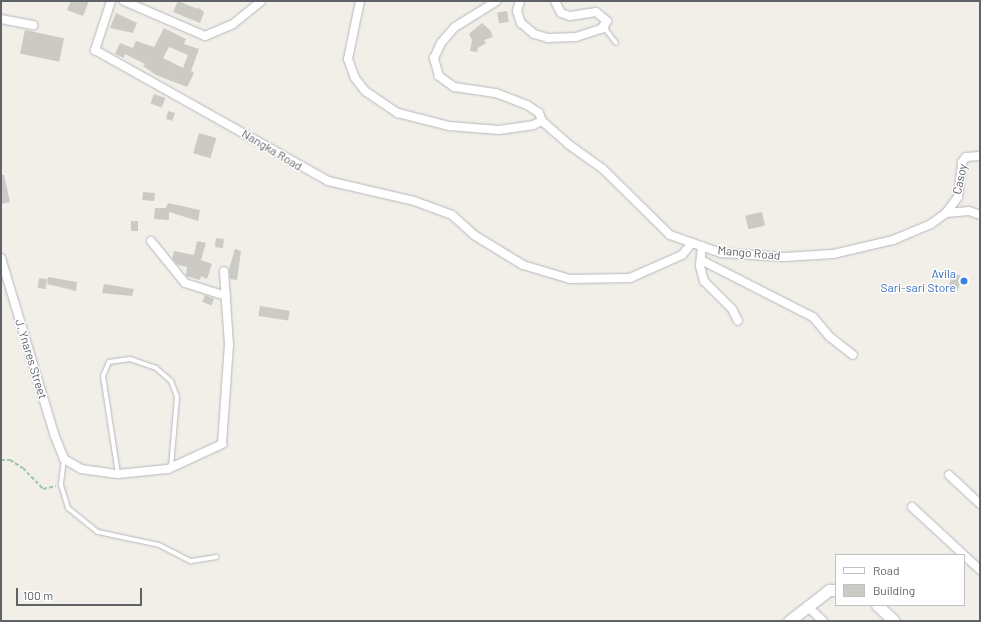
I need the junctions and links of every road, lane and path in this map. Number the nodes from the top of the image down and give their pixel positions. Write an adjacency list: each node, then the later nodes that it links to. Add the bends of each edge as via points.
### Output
1 (111, 1): 17 (street, Nangka Road, via 95,50 328,181 414,201 452,215 474,235 523,266 570,279 630,278 682,255)
2 (124, 1): 3 (street, via 205,36 233,24)
3 (261, 1)
4 (360, 1): 12 (street, via 349,66 365,91 398,113 449,126 499,130)
5 (497, 1): 12 (street, Mango Road, via 455,27 441,43 434,58 439,76 454,87 495,93 527,105 539,113)
6 (520, 1): 9 (street, via 517,11 521,23 534,34 548,38 576,37 601,29)
7 (555, 1): 9 (street, via 561,13 570,16 596,12)
8 (1, 19): 10 (street)
9 (607, 21): 11 (lane, via 606,30)
10 (34, 25)
11 (616, 43)
12 (542, 121): 17 (street, Mango Road, via 568,144 604,169 670,235)
13 (980, 156): 14 (street, Casoy, via 966,156 962,162 958,197)
14 (946, 213): 15 (street, via 969,212); 18 (street, Mango Road, via 931,224 893,240 833,254 785,257 721,253)
15 (980, 215)
16 (151, 241): 22 (street, via 185,283)
17 (692, 243): 18 (street, Mango Road)
18 (702, 246): 20 (street)
19 (1, 258): 25 (street, J. Ynares Street, via 54,434)
20 (701, 260): 23 (street, via 704,281 732,309); 24 (street, via 813,317 830,337)
21 (224, 271): 22 (street)
22 (226, 296): 27 (street, via 229,345 222,444)
23 (738, 321)
24 (853, 355)
25 (64, 459): 28 (street, via 81,469); 30 (lane)
26 (1, 460): 30 (path, via 10,460 23,468 43,489)
27 (171, 467): 28 (street); 28 (lane, via 177,397 171,381 156,368 130,359 109,362 103,376)
28 (118, 474)
29 (949, 475): 31 (street)
30 (61, 486): 35 (lane, via 68,508 98,532 160,545 191,561)
31 (980, 504)
32 (912, 507): 33 (street)
33 (963, 554)
34 (965, 556): 36 (street)
35 (217, 557)
36 (980, 570)
37 (835, 590): 38 (street, via 830,590)
38 (807, 606): 40 (street); 41 (street)
39 (878, 606): 42 (street)
40 (789, 621)
41 (823, 621)
42 (894, 621)

